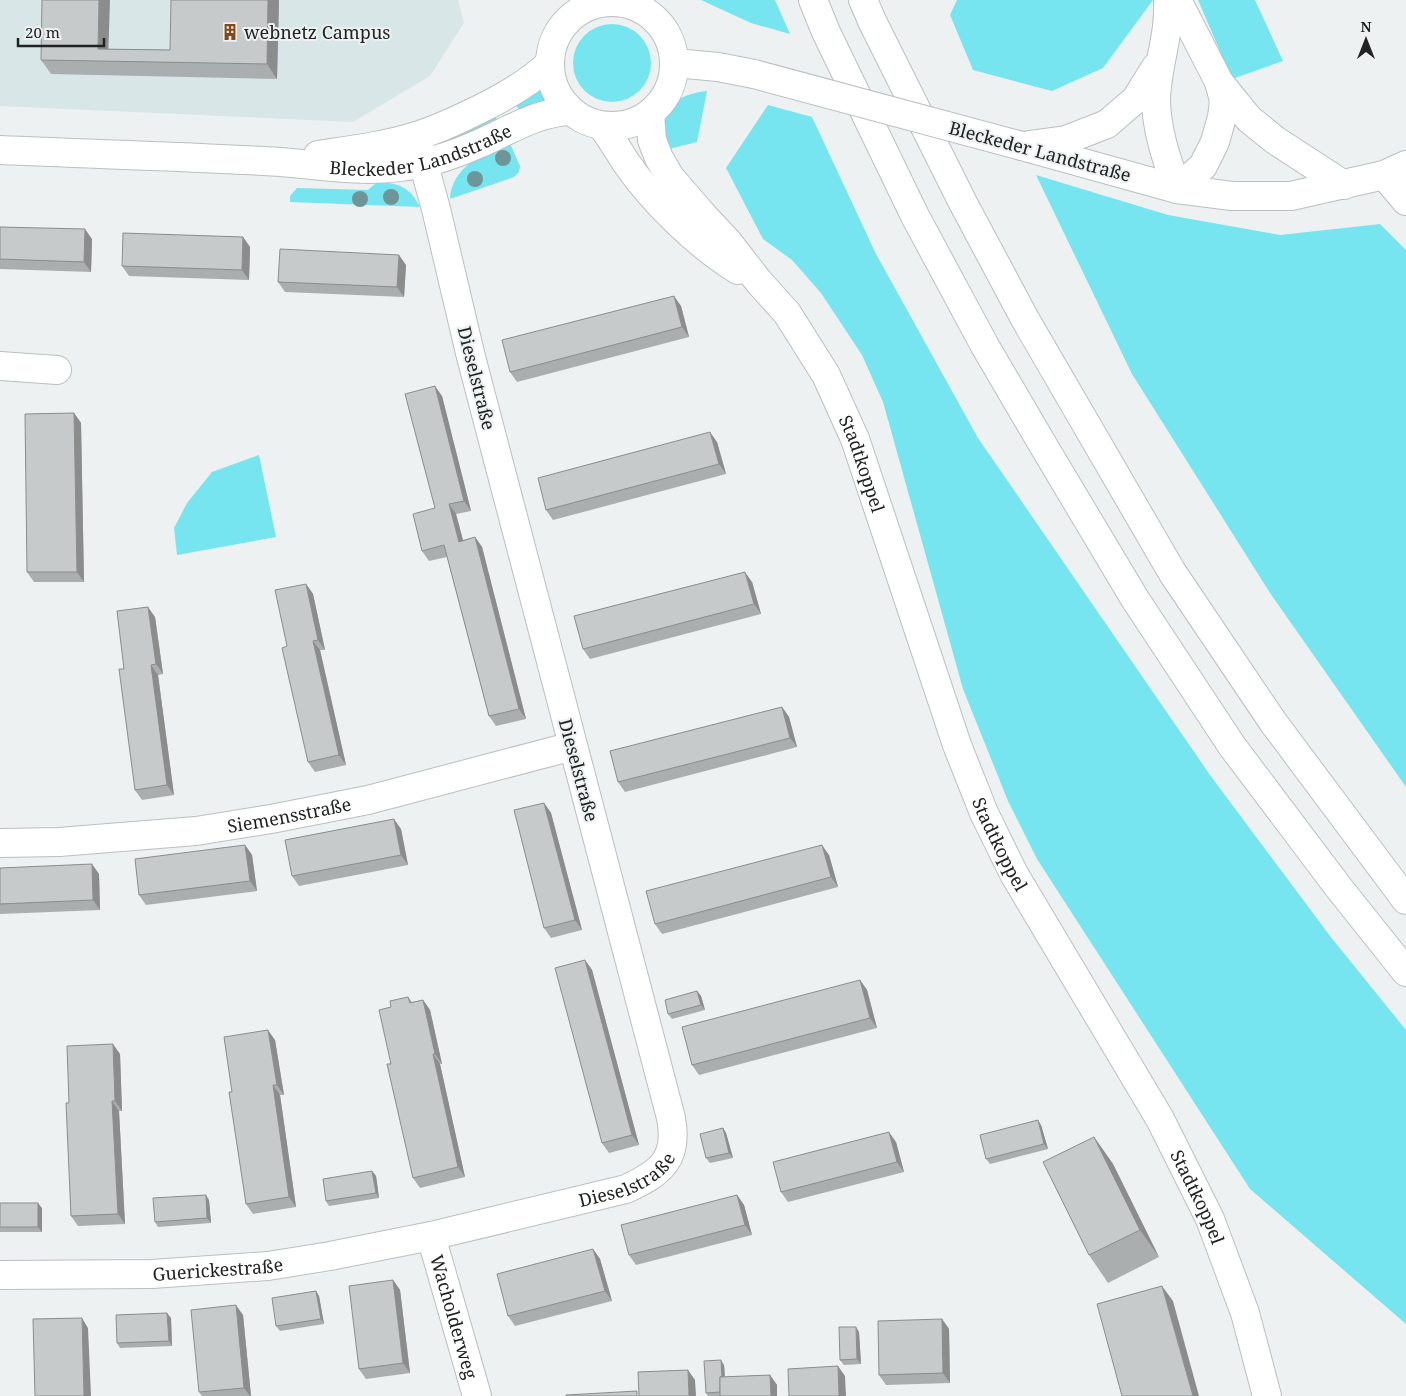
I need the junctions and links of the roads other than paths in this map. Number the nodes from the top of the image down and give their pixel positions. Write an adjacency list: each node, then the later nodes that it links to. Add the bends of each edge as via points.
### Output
1 (812, 0): 28 (main road, via 920,225 985,346 1130,590 1232,746)
2 (1168, 0): 6 (main road)
3 (1177, 0): 9 (main road)
4 (581, 4): 7 (main road, via 559,31 552,46); 8 (main road, via 625,3 644,10 660,24 671,42)
5 (868, 8): 27 (main road, via 962,201 1025,319 1172,572 1273,722)
6 (1164, 52): 14 (main road, via 1136,99 1107,124 1066,140); 20 (main road, via 1156,100 1167,160)
7 (550, 63): 10 (main road, via 552,81 559,97); 13 (main road, Bleckeder Landstraße, via 504,97)
8 (675, 63): 11 (main road, via 672,82 664,100); 14 (main road, Bleckeder Landstraße, bridge, via 754,74)
9 (1219, 82): 19 (main road, via 1249,119); 20 (main road, via 1224,101 1215,142 1203,166)
10 (571, 111): 12 (main road); 17 (main road, Bleckeder Landstraße, via 536,117 448,157)
11 (650, 114): 12 (main road, via 619,126); 22 (main road, Stadtkoppel, via 652,140 670,177)
12 (602, 126): 22 (main road, Stadtkoppel, via 652,195 683,226 719,258)
13 (416, 136): 16 (main road, Bleckeder Landstraße, via 377,146); 17 (main road, Dieselstraße)
14 (1022, 146): 20 (main road, Bleckeder Landstraße)
15 (0, 150): 16 (main road, Bleckeder Landstraße)
16 (266, 161): 17 (main road, Bleckeder Landstraße, via 358,170)
17 (424, 164): 25 (main road, Dieselstraße, via 467,344)
18 (1395, 170): 19 (main road, Bleckeder Landstraße); 21 (main road)
19 (1344, 185): 20 (main road, Bleckeder Landstraße, via 1291,196 1232,196)
20 (1177, 189)
21 (1406, 201)
22 (759, 282): 32 (main road, Stadtkoppel, via 787,313 826,376 855,439 957,745 984,813 1014,874 1160,1120 1206,1210 1245,1314)
23 (0, 366): 24 (main road)
24 (57, 370)
25 (573, 746): 26 (main road, Siemensstraße, via 368,800 262,820 152,835); 29 (main road, Dieselstraße, via 671,1118 672,1150 649,1178 626,1189)
26 (0, 843)
27 (1406, 900)
28 (1406, 972)
29 (431, 1236): 30 (main road, Guerickestraße, via 268,1266 152,1274); 31 (main road, Wacholderweg)
30 (0, 1275)
31 (477, 1396)
32 (1266, 1396)

